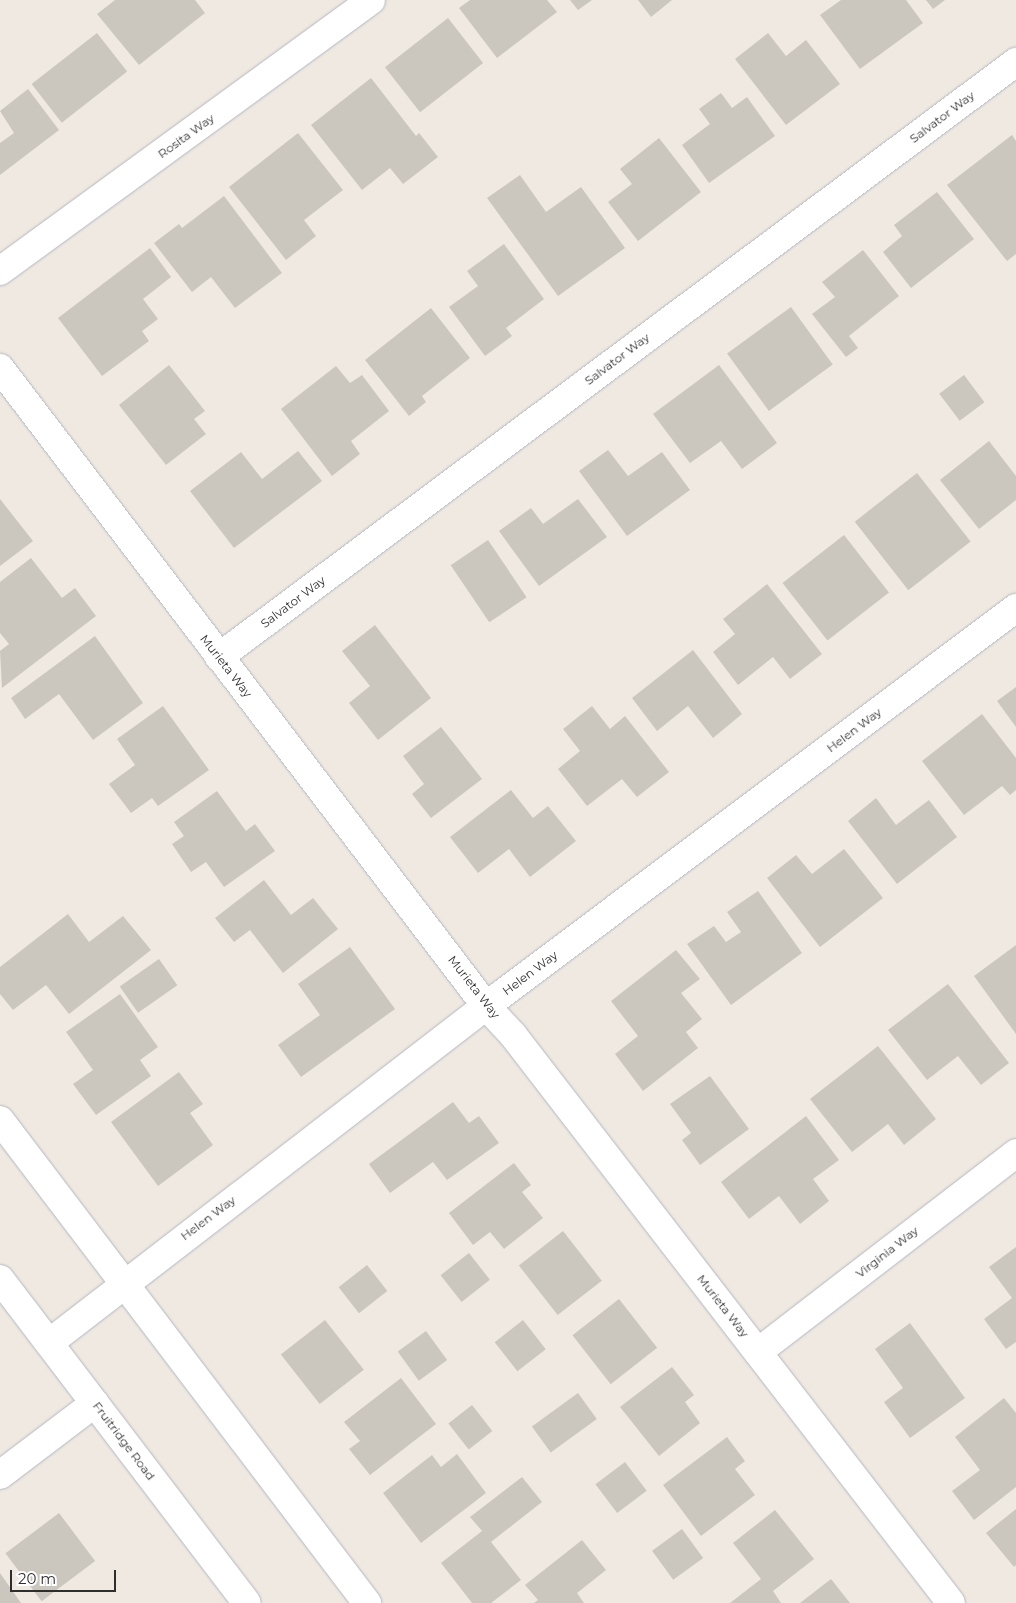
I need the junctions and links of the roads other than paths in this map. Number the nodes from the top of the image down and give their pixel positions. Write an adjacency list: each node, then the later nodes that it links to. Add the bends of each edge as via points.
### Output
1 (371, 0): 3 (street, Rosita Way)
2 (1016, 62): 6 (street, Salvator Way)
3 (0, 271)
4 (0, 368): 6 (street, Murieta Way)
5 (1016, 608): 7 (street, Helen Way)
6 (219, 657): 7 (street, Murieta Way)
7 (486, 1006): 11 (street, Helen Way); 13 (street, Murieta Way, via 513,1035)
8 (0, 1120): 11 (street)
9 (1016, 1153): 13 (street, Virginia Way)
10 (0, 1279): 12 (street, Fruitridge Road)
11 (124, 1284): 12 (street, Helen Way); 17 (street)
12 (49, 1343): 14 (street, Fruitridge Road)
13 (758, 1352): 18 (street, Murieta Way)
14 (94, 1403): 15 (street); 16 (street, Fruitridge Road)
15 (0, 1474)
16 (247, 1603)
17 (367, 1603)
18 (951, 1603)

